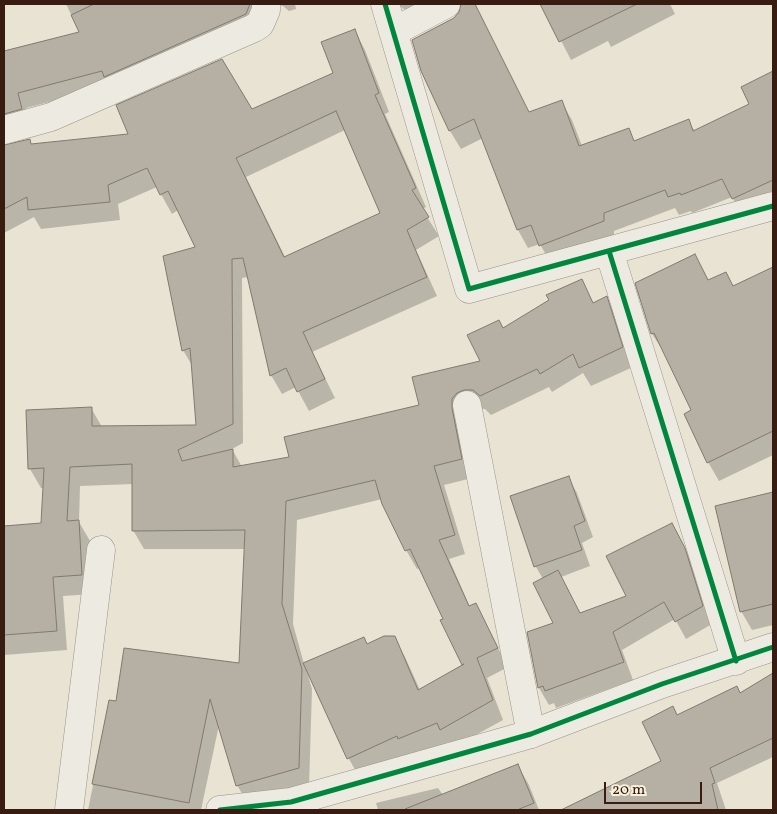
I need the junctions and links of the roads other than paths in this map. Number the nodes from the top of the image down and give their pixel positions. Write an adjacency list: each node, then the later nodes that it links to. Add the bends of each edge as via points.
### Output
1 (266, 4): 5 (street, via 260,24 254,28 51,116)
2 (384, 4): 4 (street)
3 (446, 4): 4 (street)
4 (393, 32): 7 (street, via 469,289)
5 (4, 130)
6 (773, 206): 7 (street)
7 (609, 251): 11 (street)
8 (467, 405): 12 (street)
9 (101, 550): 13 (street)
10 (773, 647): 11 (street)
11 (736, 661): 12 (street, via 662,684)
12 (531, 734): 14 (street, via 291,802)
13 (69, 810)
14 (220, 810)

